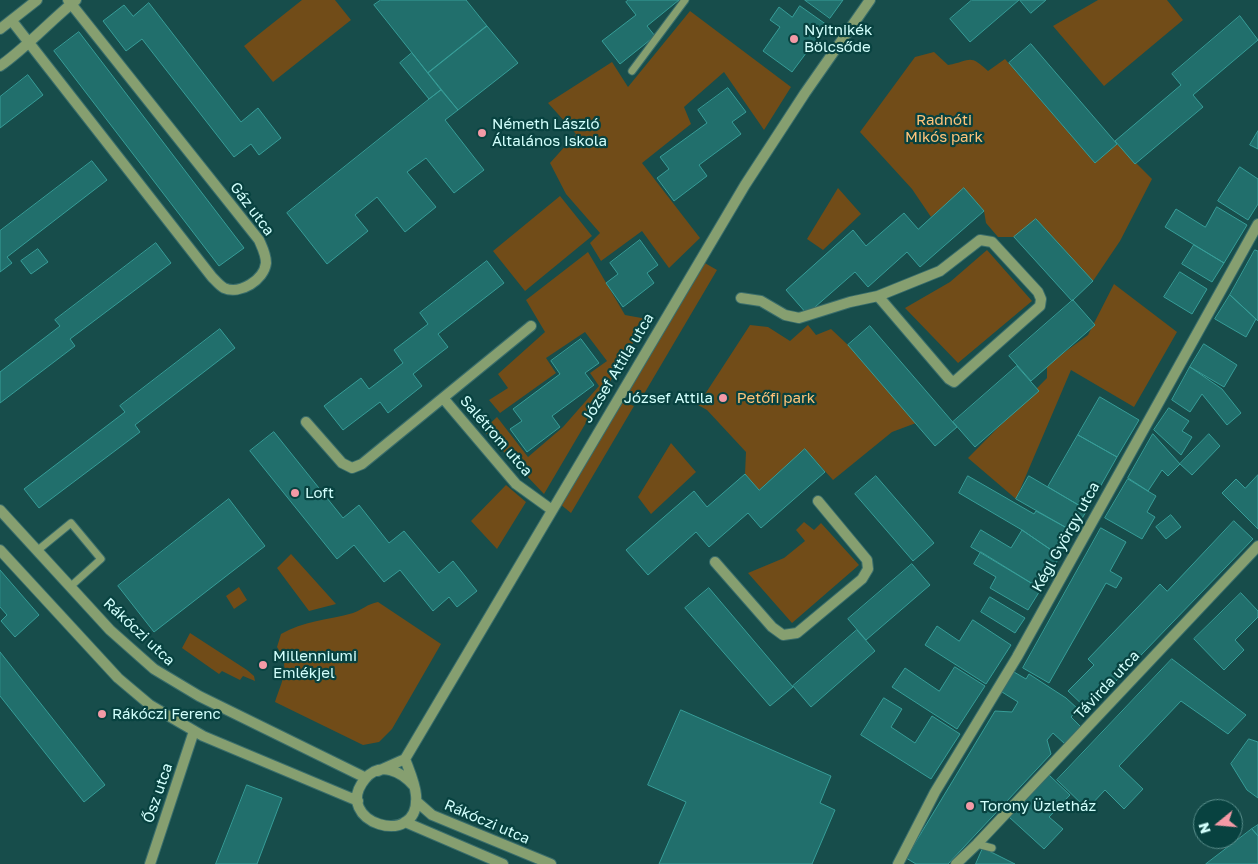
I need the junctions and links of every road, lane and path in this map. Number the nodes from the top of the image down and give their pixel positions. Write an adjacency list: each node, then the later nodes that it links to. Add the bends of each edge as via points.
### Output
1 (38, 0): 5 (street)
2 (685, 0): 9 (lane)
3 (870, 0): 18 (street, József Attila utca, via 745,185)
4 (72, 1): 7 (street, Gáz utca); 7 (street, Gáz utca, via 259,240 265,252 266,264 262,274 246,287 223,288)
5 (12, 21): 6 (street); 7 (street, Gáz utca)
6 (0, 29)
7 (28, 42): 8 (street, Gáz utca)
8 (0, 66)
9 (632, 71)
10 (1258, 224): 37 (street, Kégl György utca, via 1016,657 934,792)
11 (878, 296): 11 (street, via 940,272 980,240 992,242 1041,299 1040,306 954,382); 12 (street, via 800,318 785,315 760,301)
12 (741, 298)
13 (531, 326): 14 (street, Salétrom utca)
14 (442, 398): 15 (street, Salétrom utca, via 362,464 352,468 342,463); 18 (street, Salétrom utca, via 516,484)
15 (306, 422)
16 (818, 501): 22 (street, via 867,560 868,569 862,579 797,633 783,635 772,627)
17 (0, 510): 21 (street, Rákóczi utca)
18 (552, 510): 25 (street, József Attila utca)
19 (1258, 546): 32 (street, Távirda utca)
20 (0, 550): 24 (street, via 118,678 150,706)
21 (38, 550): 23 (street, Rákóczi utca); 23 (lane, via 71,523 101,559)
22 (714, 562)
23 (71, 586): 27 (street, Rákóczi utca, via 110,630 170,680)
24 (194, 731): 29 (street); 34 (street, Ősz utca)
25 (405, 759): 26 (street); 28 (street)
26 (378, 771): 27 (street); 28 (street, via 392,769 405,775)
27 (366, 778): 29 (street)
28 (414, 786): 30 (street)
29 (358, 800): 31 (street, via 367,819 376,825 396,826)
30 (416, 801): 31 (street, via 411,816); 36 (street, Rákóczi utca, via 432,815)
31 (405, 822): 35 (street)
32 (977, 844): 33 (lane); 38 (street, Távirda utca)
33 (992, 848)
34 (150, 864)
35 (503, 864)
36 (551, 864)
37 (898, 864)
38 (956, 864)

